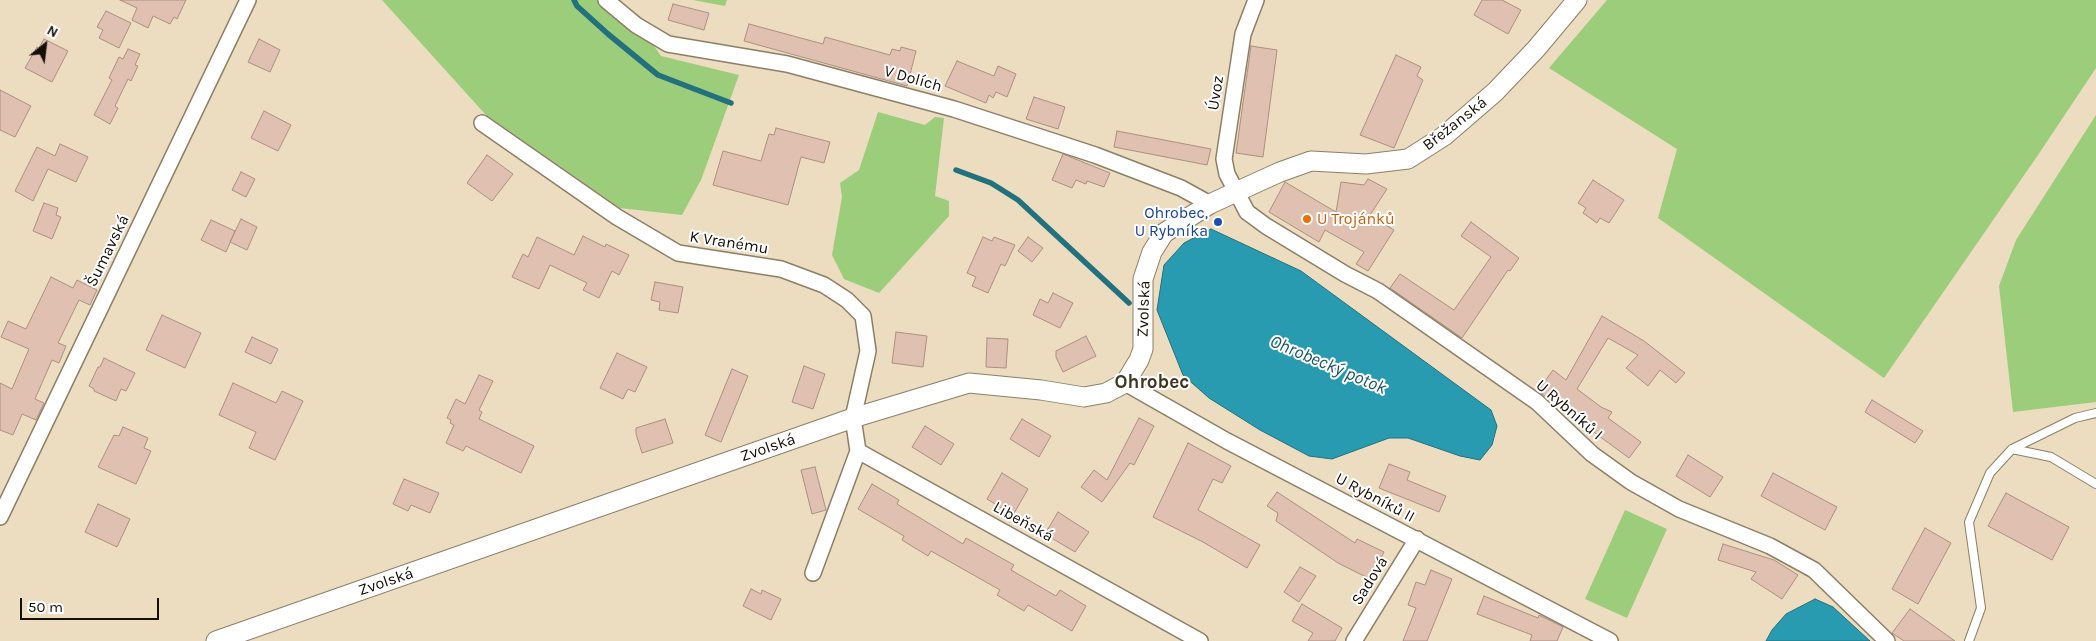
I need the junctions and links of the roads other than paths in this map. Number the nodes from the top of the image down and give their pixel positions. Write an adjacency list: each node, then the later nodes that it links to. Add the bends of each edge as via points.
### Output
1 (248, 0): 14 (street, Šumavská)
2 (606, 0): 7 (street, V Dolích, via 636,26 668,44 787,64 954,109 1096,155 1181,188)
3 (1256, 0): 6 (street, Úvoz, via 1243,34 1224,159)
4 (1578, 0): 6 (street, Břežanská, via 1495,92 1444,136 1408,158 1366,164 1311,161)
5 (482, 123): 10 (street, K Vranému, via 617,217 678,253 782,269 824,285 847,300 863,316 868,351)
6 (1236, 192): 7 (street, Břežanská); 21 (street, U Rybníků I, via 1248,212 1266,226 1378,291 1529,396 1592,454 1631,482 1679,509 1770,546 1814,570)
7 (1210, 204): 8 (street, Zvolská, via 1164,233 1152,252 1143,279 1143,349)
8 (1125, 383): 10 (street, Zvolská, via 1084,397 969,383); 15 (street, U Rybníků II, via 1228,441)
9 (2096, 413): 11 (lane, via 2075,418)
10 (853, 418): 12 (street); 17 (street, Zvolská)
11 (2012, 449): 13 (lane, via 2051,457); 22 (lane, via 1990,474 1969,522 1981,608)
12 (858, 451): 16 (street); 18 (street, Libeňská)
13 (2096, 484)
14 (0, 517)
15 (1417, 539): 19 (street, Sadová); 20 (street, U Rybníků II)
16 (813, 573)
17 (216, 641)
18 (1200, 641)
19 (1354, 641)
20 (1610, 641)
21 (1887, 641)
22 (1969, 641)

